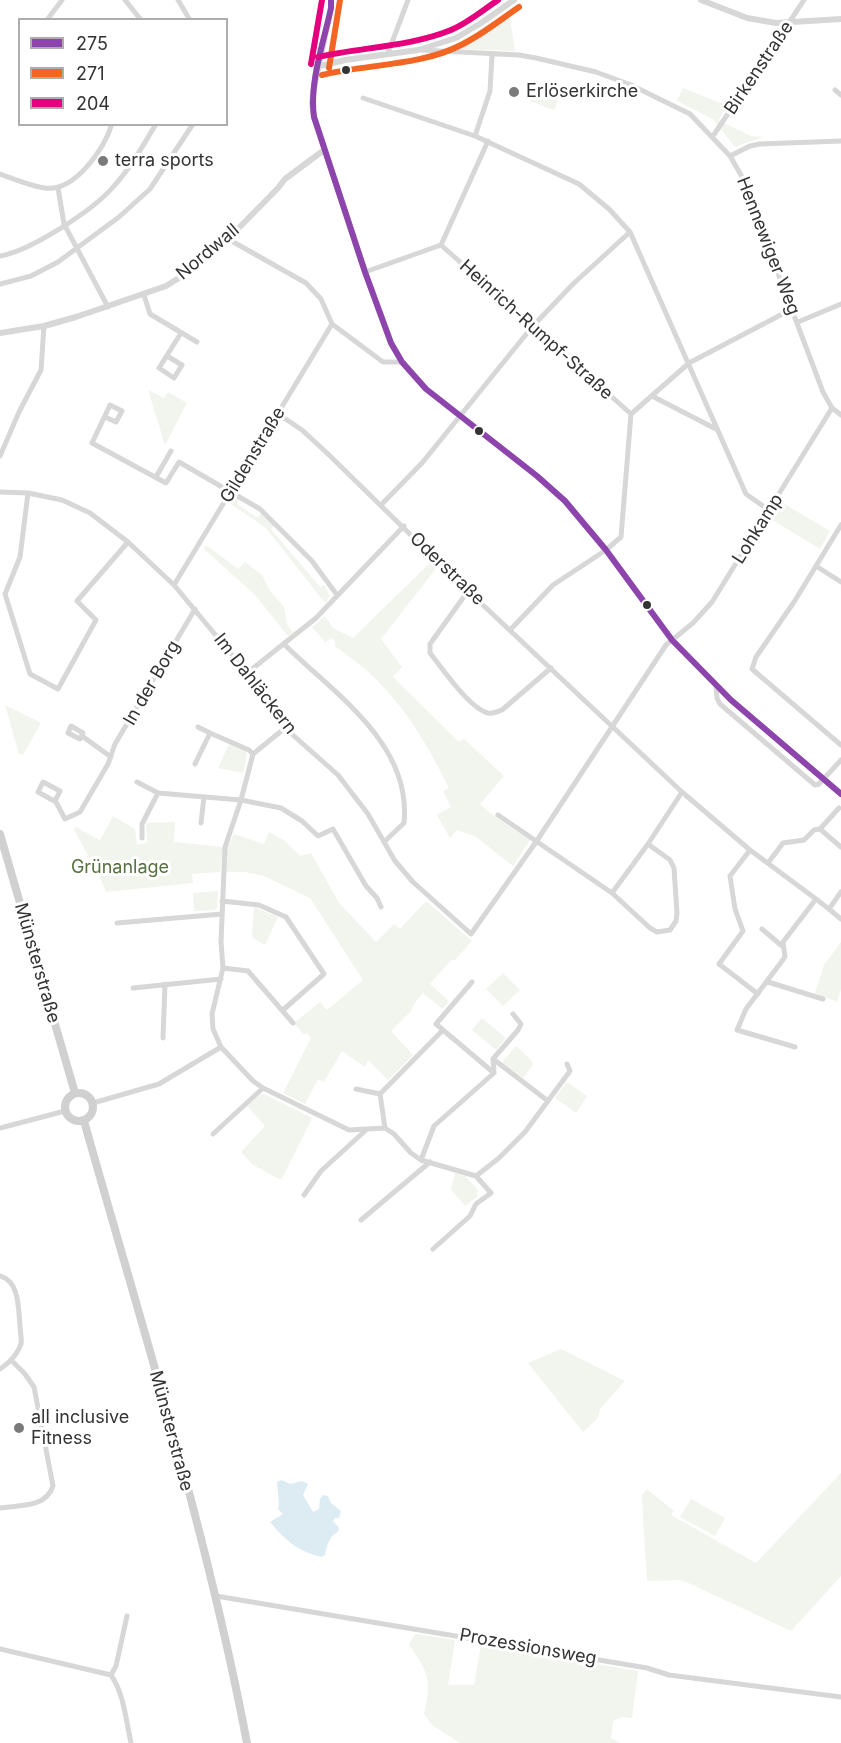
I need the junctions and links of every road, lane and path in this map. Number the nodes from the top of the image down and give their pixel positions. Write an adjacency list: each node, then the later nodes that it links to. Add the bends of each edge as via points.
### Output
1 (62, 0): 9 (street)
2 (125, 0): 10 (street)
3 (178, 0): 11 (street)
4 (331, 0): 17 (street)
5 (408, 0): 15 (street)
6 (514, 0): 14 (street, via 456,38)
7 (701, 0): 13 (street, via 747,18)
8 (804, 0): 13 (street, Birkenstraße)
9 (48, 18)
10 (139, 18)
11 (189, 18)
12 (841, 19): 13 (street)
13 (790, 22): 25 (street, Birkenstraße)
14 (418, 50): 15 (street); 16 (street, Hennewiger Weg)
15 (388, 54): 17 (street)
16 (492, 55): 24 (street, via 490,91); 25 (street, Hennewiger Weg, via 536,58 605,76 690,114)
17 (320, 66): 28 (street, via 312,103)
18 (835, 90): 19 (street)
19 (841, 95)
20 (363, 98): 24 (street)
21 (111, 126): 31 (street, via 98,154 80,175)
22 (155, 126): 32 (street, via 113,188)
23 (192, 126): 36 (street, via 150,189)
24 (475, 136): 26 (street)
25 (713, 136): 29 (street, Hennewiger Weg)
26 (488, 141): 33 (street, via 579,184 609,208); 35 (street)
27 (841, 141): 29 (street, via 760,144)
28 (324, 150): 34 (street, Nordwall, via 285,179); 38 (street)
29 (730, 156): 43 (street, Hennewiger Weg, via 741,175)
30 (0, 174): 31 (street)
31 (58, 188): 32 (street)
32 (64, 224): 36 (street); 37 (street, via 26,247)
33 (630, 232): 47 (street); 53 (street)
34 (228, 239): 40 (street, Nordwall, via 187,273); 45 (street, via 306,283 321,299)
35 (441, 245): 38 (street); 47 (street, Heinrich-Rumpf-Straße)
36 (78, 248): 39 (street, via 31,276); 42 (street)
37 (0, 256)
38 (365, 272): 52 (street)
39 (0, 284)
40 (144, 295): 42 (street, Nordwall); 49 (street, via 150,314)
41 (841, 304): 44 (street)
42 (108, 307): 46 (street, Nordwall)
43 (792, 309): 44 (street, Hennewiger Weg); 53 (street)
44 (798, 322): 55 (street, Hennewiger Weg)
45 (332, 324): 52 (street, via 383,362); 56 (street, Gildenstraße)
46 (44, 326): 48 (street, Nordwall); 62 (street, via 41,370)
47 (532, 327): 57 (street, Heinrich-Rumpf-Straße); 59 (street)
48 (0, 333)
49 (181, 333): 50 (street); 51 (street)
50 (197, 342)
51 (167, 356)
52 (402, 362): 59 (street, via 426,389)
53 (689, 363): 54 (street); 61 (street)
54 (652, 396): 57 (street); 61 (street)
55 (832, 408): 58 (street, Hennewiger Weg); 69 (street, Lohkamp)
56 (278, 414): 66 (street, Gildenstraße); 68 (street, Oderstraße, via 302,430)
57 (631, 414): 73 (street, via 621,537)
58 (841, 415)
59 (459, 416): 68 (street, via 422,464); 73 (street, via 565,501)
60 (105, 417): 64 (street, via 92,443)
61 (716, 429): 69 (street, via 746,494)
62 (0, 456)
63 (179, 462): 64 (street, via 166,483); 64 (street, via 170,453); 66 (street)
64 (156, 477)
65 (0, 492): 67 (street, Im Dahläckern)
66 (231, 492): 76 (street, Gildenstraße); 78 (street, via 260,509 280,528)
67 (28, 493): 72 (street, Im Dahläckern, via 62,500 90,513); 72 (street, via 20,557 5,594 30,675 58,689 96,620 77,601)
68 (381, 505): 71 (street, Oderstraße)
69 (770, 511): 81 (street, Lohkamp, via 712,602)
70 (841, 525): 74 (street)
71 (404, 526): 77 (street, Oderstraße); 78 (street)
72 (128, 542): 76 (street, Im Dahläckern)
73 (606, 550): 80 (street, via 553,585); 81 (street)
74 (816, 566): 75 (street); 91 (street, via 752,669)
75 (841, 582)
76 (174, 585): 79 (street, Im Dahläckern)
77 (468, 591): 80 (street, Oderstraße); 83 (street, via 430,644 430,653 464,695 485,712 494,713)
78 (337, 595): 82 (street)
79 (195, 609): 84 (street, Im Dahläckern); 93 (street, In der Borg)
80 (511, 629): 83 (street, Oderstraße)
81 (672, 640): 85 (street); 86 (street, Lohkamp)
82 (285, 645): 84 (street); 110 (street, via 354,708 386,750 406,805 404,823)
83 (551, 668): 86 (street, Oderstraße)
84 (247, 673): 88 (street, Im Dahläckern)
85 (716, 686): 96 (street); 96 (street, via 720,704 772,750 814,785)
86 (614, 726): 98 (street, Oderstraße); 111 (street, Lohkamp)
87 (198, 727): 89 (street)
88 (285, 728): 92 (street); 110 (street, Im Dahläckern, via 338,775)
89 (210, 733): 92 (street); 95 (street)
90 (82, 736): 93 (street)
91 (841, 745)
92 (253, 754): 102 (street)
93 (111, 757): 103 (street, In der Borg, via 80,812 65,819)
94 (841, 760): 96 (street)
95 (195, 764)
96 (824, 780): 100 (street)
97 (137, 782): 99 (street)
98 (682, 792): 112 (street); 114 (street, Oderstraße)
99 (159, 793): 101 (street); 109 (street, via 142,824)
100 (841, 794)
101 (204, 797): 102 (street); 106 (street)
102 (241, 800): 119 (street, via 225,847); 120 (street, via 281,808 318,836 333,829)
103 (55, 801)
104 (839, 808): 107 (street)
105 (498, 815): 111 (street)
106 (201, 823)
107 (820, 829): 113 (street); 115 (street, via 804,840 783,843)
108 (0, 834): 148 (main road, Münsterstraße)
109 (142, 838)
110 (384, 842): 126 (street, Im Dahläckern, via 413,882)
111 (536, 842): 117 (street); 126 (street, Lohkamp)
112 (648, 844): 117 (street); 117 (street, via 670,860 674,868 677,913 670,930 657,932 650,928)
113 (841, 847)
114 (750, 850): 115 (street, Oderstraße); 134 (street, via 730,876 743,931 719,964)
115 (768, 863): 118 (street, Oderstraße)
116 (841, 892): 121 (street)
117 (612, 893)
118 (816, 899): 121 (street, Oderstraße); 127 (street)
119 (222, 901): 122 (street); 136 (street, via 258,905 286,917 324,974)
120 (381, 907)
121 (829, 909): 123 (street, Oderstraße)
122 (222, 914): 124 (street); 128 (street)
123 (841, 919)
124 (117, 923)
125 (762, 929): 127 (street)
126 (471, 934)
127 (782, 946): 131 (street, via 785,957)
128 (223, 968): 129 (street); 136 (street, via 248,971)
129 (221, 979): 132 (street); 141 (street, via 212,1014)
130 (472, 982): 139 (street, via 436,1024)
131 (768, 982): 134 (street); 135 (street)
132 (165, 984): 133 (street); 140 (street)
133 (133, 988)
134 (758, 994): 142 (street, via 737,1030)
135 (823, 999)
136 (283, 1010): 138 (street)
137 (513, 1014): 143 (street, via 521,1024)
138 (293, 1023)
139 (443, 1030): 145 (street); 149 (street)
140 (164, 1038)
141 (221, 1047): 146 (street); 151 (street, via 159,1084)
142 (795, 1047)
143 (493, 1059): 145 (street); 150 (street)
144 (567, 1064): 150 (street, via 570,1071)
145 (494, 1073): 158 (street, via 434,1126)
146 (262, 1088): 156 (street, via 349,1130); 157 (street)
147 (356, 1089): 149 (street)
148 (75, 1093): 151 (main road, via 87,1094); 152 (main road, via 67,1100)
149 (380, 1094): 155 (street)
150 (548, 1101): 160 (street, via 525,1132)
151 (93, 1103): 153 (main road, via 92,1114)
152 (65, 1111): 153 (main road, via 72,1120); 154 (street)
153 (84, 1121): 168 (main road, Münsterstraße)
154 (0, 1128)
155 (385, 1128): 156 (street); 158 (street)
156 (366, 1130): 161 (street, via 321,1171)
157 (213, 1134)
158 (421, 1160): 159 (street)
159 (430, 1162): 160 (street); 162 (street)
160 (476, 1176): 163 (street, via 491,1193)
161 (304, 1196)
162 (361, 1220)
163 (433, 1249)
164 (0, 1276): 165 (street, via 13,1286 17,1296 21,1343)
165 (12, 1361): 166 (street); 167 (street, via 34,1388 53,1486 49,1496 40,1502)
166 (0, 1369)
167 (0, 1508)
168 (216, 1596): 172 (street, Prozessionsweg, via 647,1668 669,1675); 174 (main road, Münsterstraße)
169 (127, 1616): 171 (street)
170 (0, 1649): 171 (street)
171 (111, 1675): 173 (street)
172 (841, 1697)
173 (131, 1743)
174 (247, 1743)

